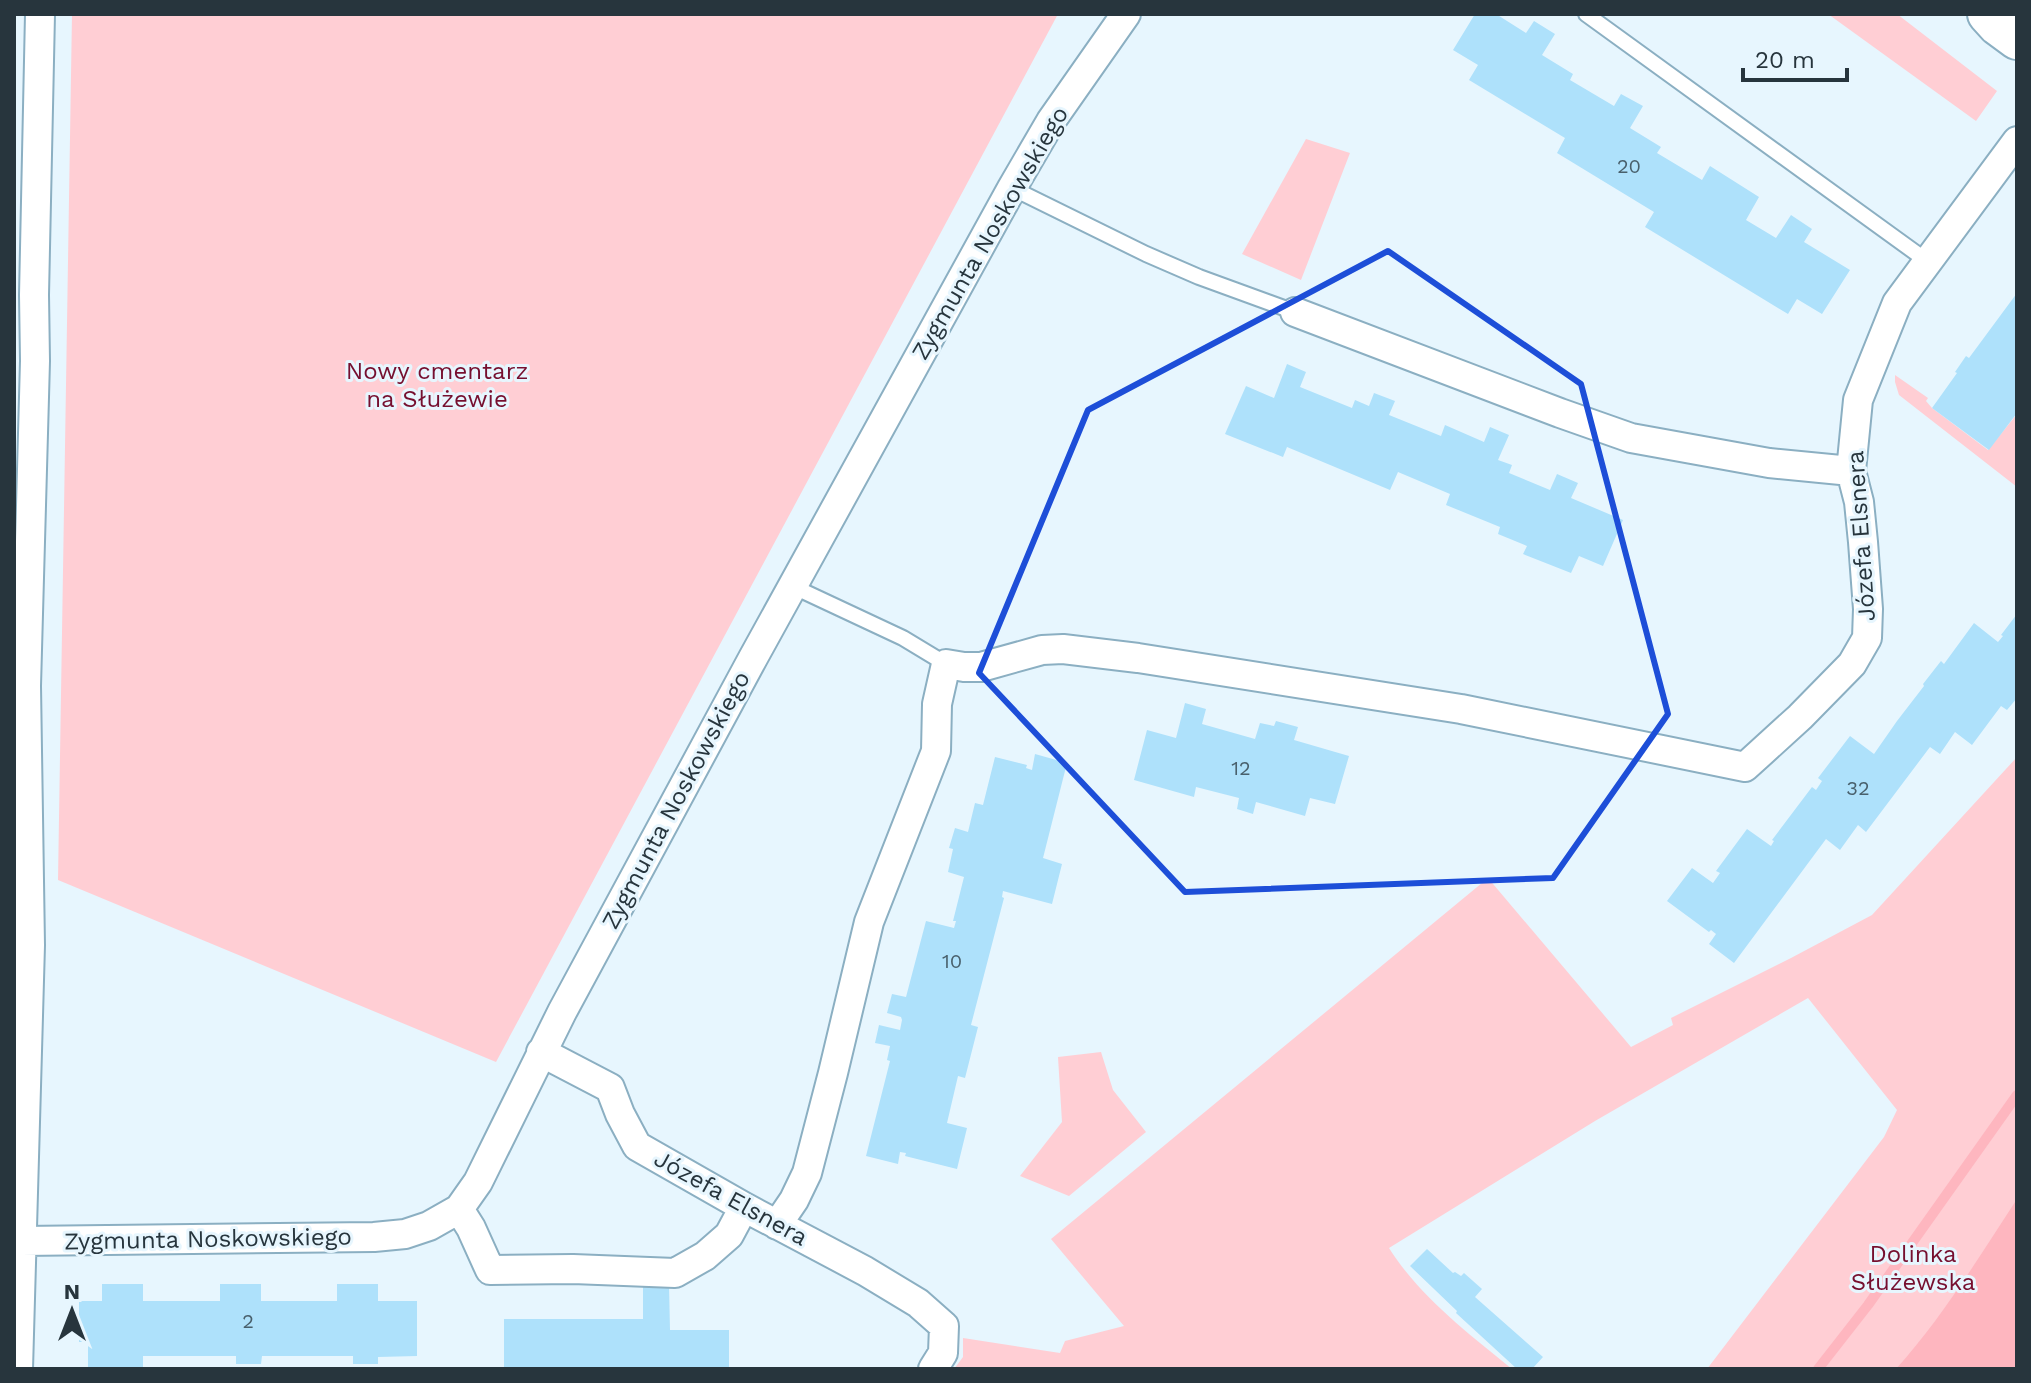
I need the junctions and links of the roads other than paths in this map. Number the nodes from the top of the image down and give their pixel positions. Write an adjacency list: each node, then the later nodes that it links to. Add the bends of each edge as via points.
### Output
1 (40, 14): 11 (street, via 35,361)
2 (1126, 14): 5 (street, Zygmunta Noskowskiego, via 1051,121)
3 (1586, 14): 6 (lane)
4 (2017, 141): 6 (street, Józefa Elsnera)
5 (1012, 188): 7 (lane, via 1159,260); 9 (street, Zygmunta Noskowskiego)
6 (1927, 261): 8 (street, Józefa Elsnera, via 1897,303 1858,400)
7 (1295, 312): 8 (street, via 1631,438 1769,463)
8 (1851, 471): 10 (street, Józefa Elsnera, via 1859,502 1867,638 1852,664 1745,767 1461,709 1164,661 1070,649 1042,650 981,667)
9 (792, 586): 10 (lane); 12 (street, Zygmunta Noskowskiego)
10 (946, 664): 16 (street, via 937,704 936,751 869,922 807,1173)
11 (20, 686): 13 (street, via 30,945)
12 (541, 1052): 14 (street, Józefa Elsnera, via 610,1088 637,1146); 15 (street, Zygmunta Noskowskiego, via 478,1182)
13 (20, 1061): 17 (street)
14 (744, 1207): 15 (street, via 729,1235 675,1273 490,1270); 16 (street, Józefa Elsnera)
15 (459, 1209): 17 (street, Zygmunta Noskowskiego, via 405,1234 374,1237)
16 (777, 1225): 19 (street, Józefa Elsnera, via 918,1303 944,1326 943,1353)
17 (22, 1241): 18 (street)
18 (18, 1369)
19 (933, 1369)

